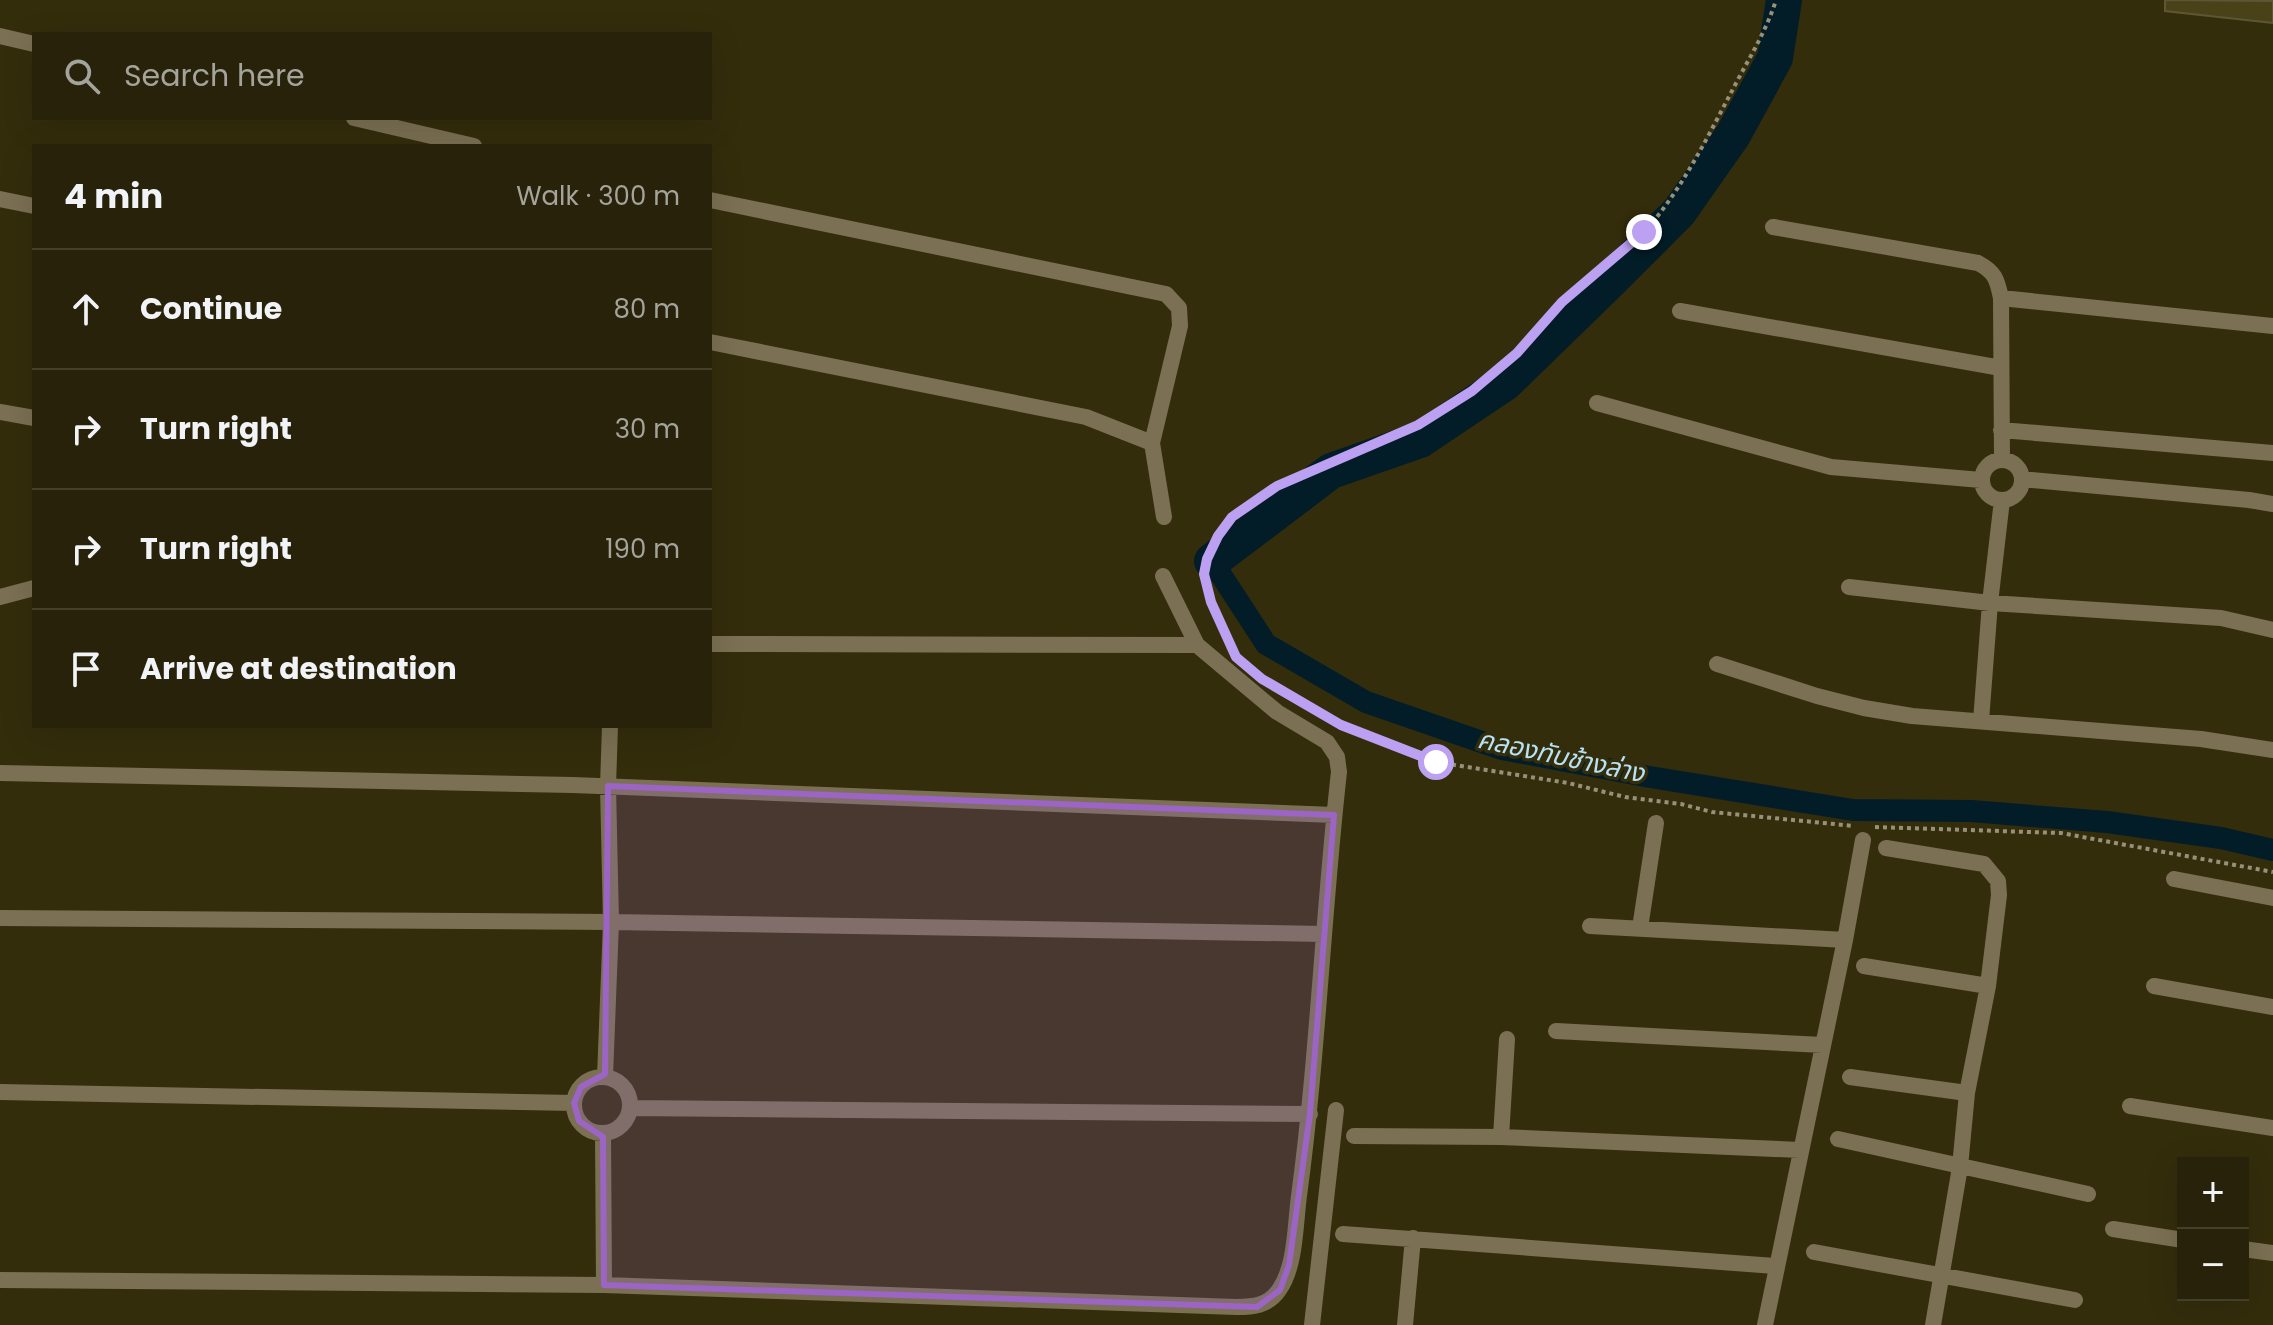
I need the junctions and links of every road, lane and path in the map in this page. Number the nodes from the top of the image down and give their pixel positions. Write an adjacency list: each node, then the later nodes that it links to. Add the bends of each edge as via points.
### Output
1 (1776, 0): 35 (path, via 1756,49 1667,204 1644,232 1546,317 1497,373 1418,425 1277,486 1232,517 1218,536 1204,574 1215,614)
2 (0, 36): 3 (street)
3 (32, 44)
4 (363, 120): 5 (street)
5 (465, 144)
6 (0, 199): 8 (street)
7 (712, 200): 19 (street, via 1166,294 1179,308 1180,326)
8 (32, 206)
9 (1773, 227): 10 (street, via 1978,263 1992,270)
10 (2001, 298): 12 (street); 14 (street)
11 (1680, 311): 14 (street)
12 (2273, 326)
13 (712, 342): 19 (street, via 1086,417)
14 (2001, 368): 18 (street)
15 (1597, 403): 23 (street, via 1831,467)
16 (0, 412): 17 (street)
17 (32, 418)
18 (2001, 430): 20 (street); 21 (street)
19 (1152, 443): 26 (street)
20 (2273, 453)
21 (2002, 459): 22 (street, via 2016,465); 23 (street, via 1987,465)
22 (2022, 479): 24 (street, via 2016,494); 25 (street)
23 (1981, 480): 24 (street, via 1987,494)
24 (2002, 500): 31 (street)
25 (2273, 504)
26 (1164, 517)
27 (1163, 576): 34 (street)
28 (1849, 587): 31 (street)
29 (32, 589): 30 (street)
30 (0, 597)
31 (1990, 603): 32 (street, via 2206,617); 38 (street)
32 (2273, 630)
33 (712, 644): 34 (street)
34 (1197, 645): 43 (street, via 1277,712 1327,742 1339,772)
35 (1236, 657)
36 (1717, 664): 38 (street, via 1864,708)
37 (1275, 687): 45 (path, via 1341,725 1436,762 1712,812)
38 (1981, 721): 40 (street)
39 (610, 728): 42 (street)
40 (2273, 750)
41 (0, 773): 42 (street)
42 (608, 786): 43 (street); 51 (street)
43 (1334, 815): 54 (street)
44 (1656, 823): 53 (street)
45 (1863, 831): 47 (path, via 2061,833); 55 (street)
46 (1886, 848): 57 (street, via 1984,864 1993,873 1999,895)
47 (2273, 872)
48 (2174, 879): 49 (street)
49 (2273, 898)
50 (0, 918): 51 (street)
51 (611, 922): 54 (street); 63 (street)
52 (1590, 926): 53 (street)
53 (1640, 928): 55 (street)
54 (1324, 934): 71 (street)
55 (1845, 940): 62 (street)
56 (1864, 966): 57 (street)
57 (1988, 986): 66 (street)
58 (2154, 986): 59 (street)
59 (2273, 1007)
60 (1556, 1031): 62 (street)
61 (1507, 1039): 75 (street)
62 (1823, 1045): 77 (street)
63 (605, 1077): 67 (street, via 588,1081); 69 (street, via 627,1091)
64 (1850, 1077): 66 (street)
65 (0, 1092): 67 (street)
66 (1967, 1093): 78 (street)
67 (574, 1103): 73 (street, via 585,1128)
68 (2130, 1106): 72 (street)
69 (631, 1108): 71 (street); 73 (street, via 619,1128)
70 (1336, 1110): 92 (street)
71 (1310, 1114): 90 (street, via 1289,1265 1280,1290 1257,1307)
72 (2273, 1128)
73 (603, 1133): 90 (street)
74 (1354, 1136): 75 (street)
75 (1501, 1137): 77 (street)
76 (1838, 1139): 78 (street)
77 (1800, 1150): 87 (street)
78 (1960, 1167): 79 (street); 88 (street)
79 (2088, 1194)
80 (2113, 1229): 83 (street)
81 (1343, 1234): 82 (street)
82 (1413, 1238): 87 (street); 93 (street)
83 (2177, 1239)
84 (2249, 1250): 86 (street)
85 (1814, 1252): 88 (street)
86 (2273, 1253)
87 (1775, 1266): 94 (street)
88 (1942, 1274): 91 (street); 95 (street)
89 (0, 1280): 90 (street)
90 (604, 1285)
91 (2075, 1300)
92 (1312, 1325)
93 (1405, 1325)
94 (1765, 1325)
95 (1933, 1325)

